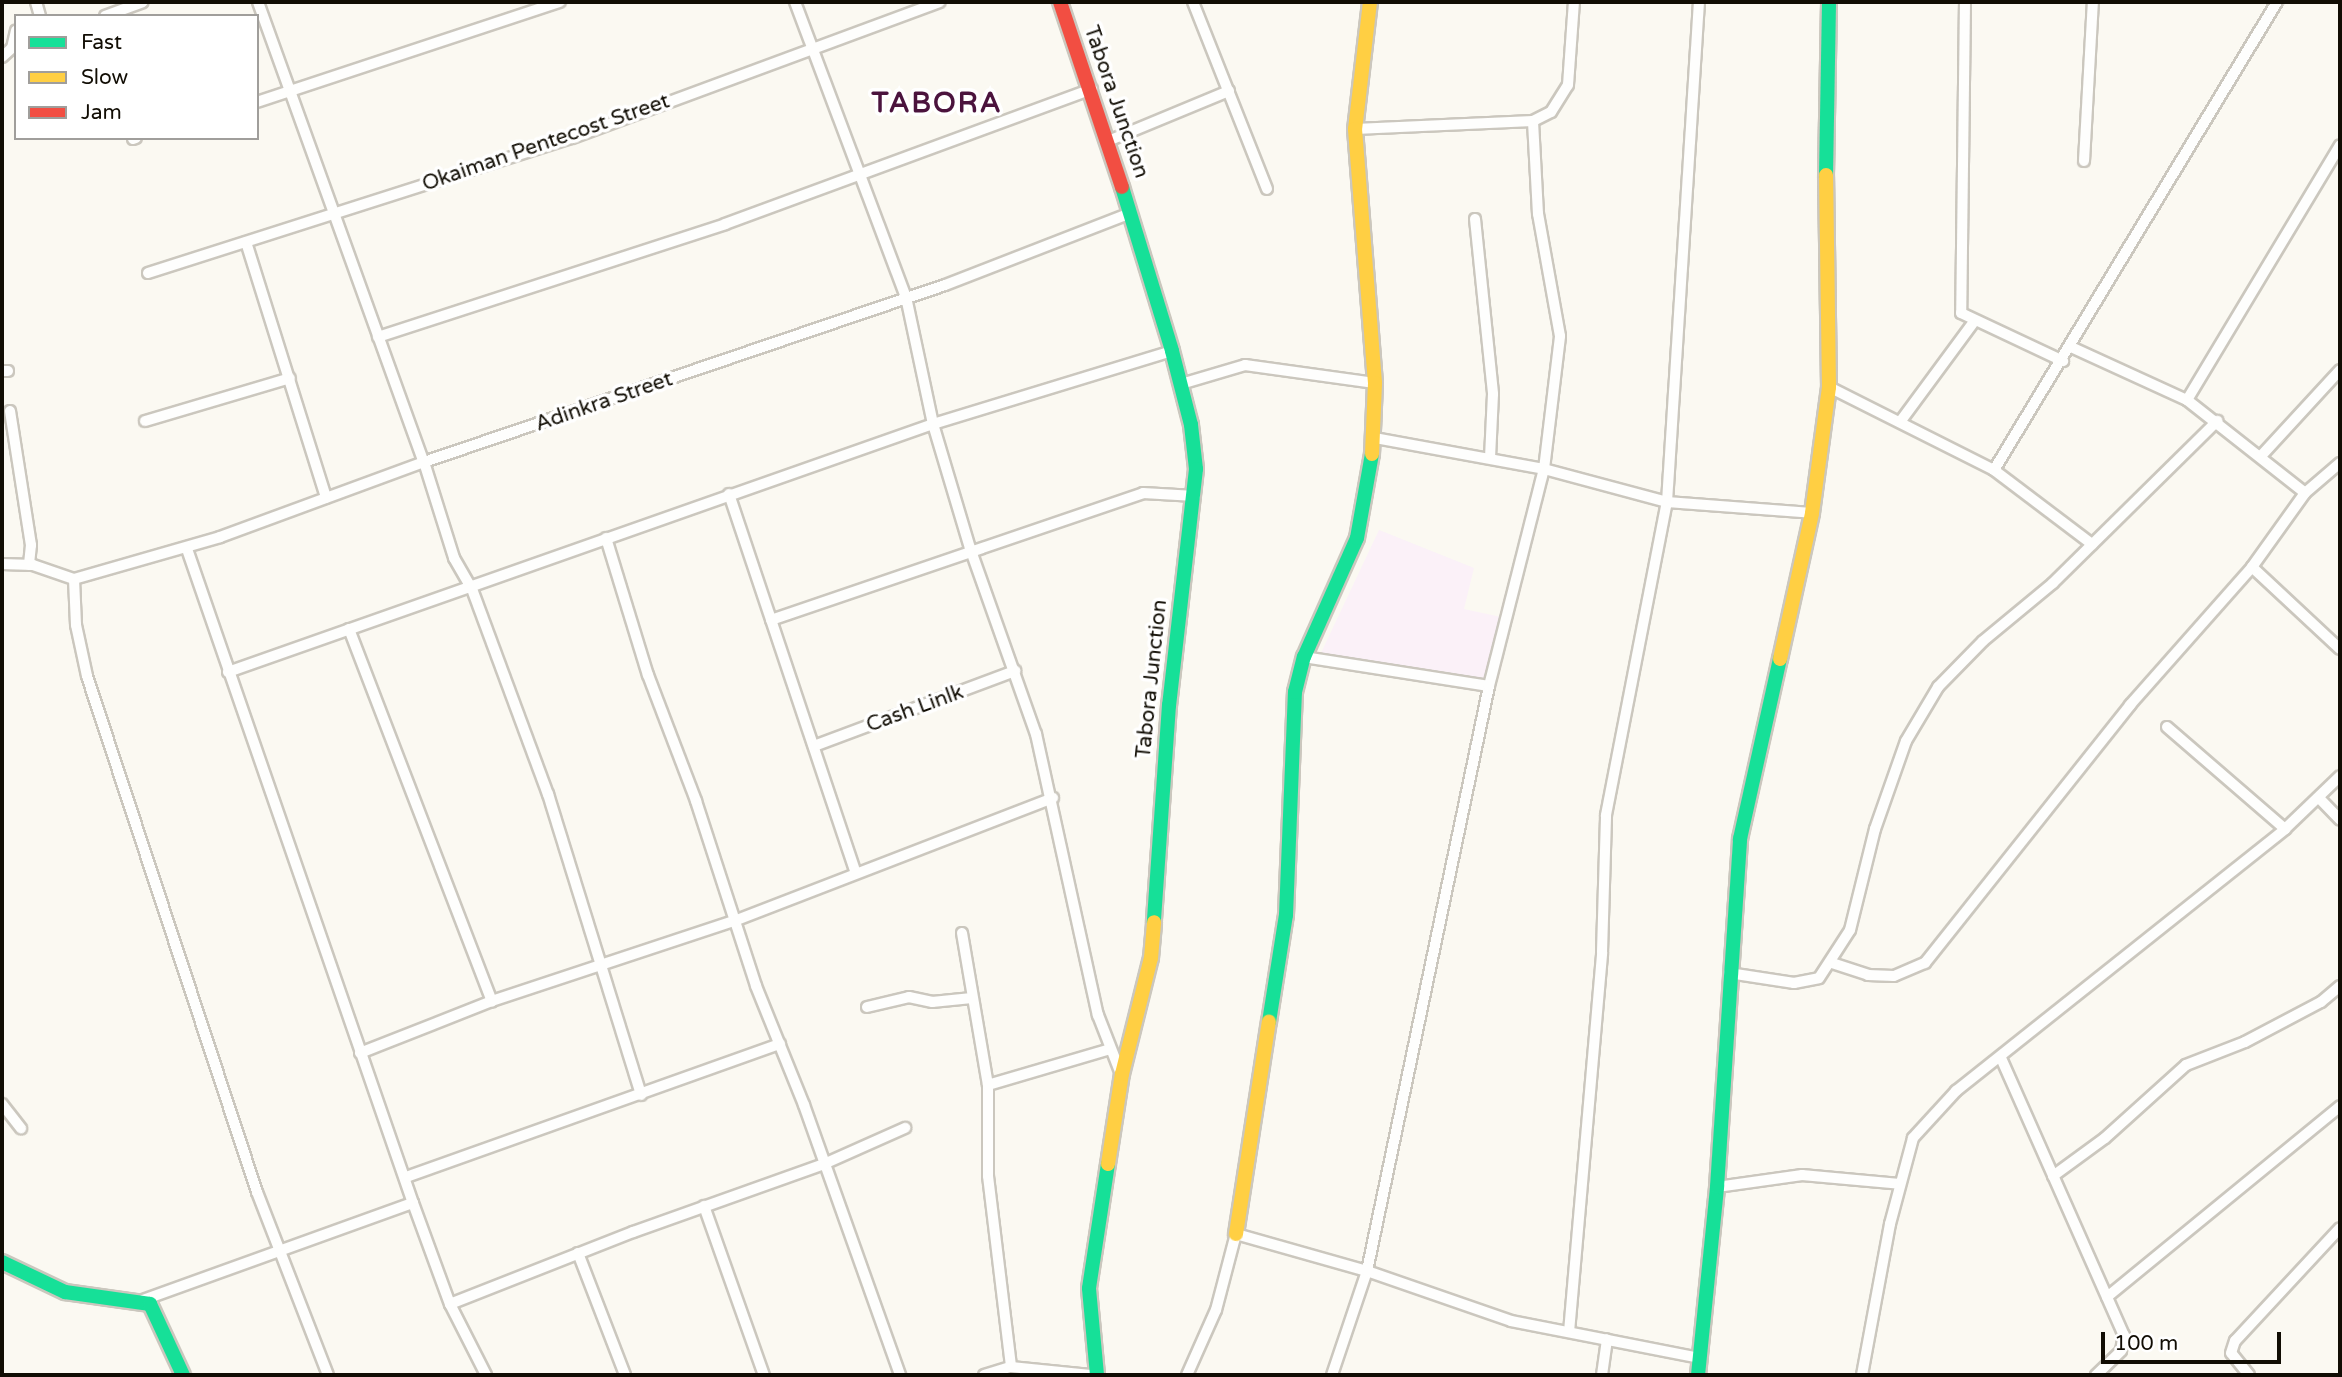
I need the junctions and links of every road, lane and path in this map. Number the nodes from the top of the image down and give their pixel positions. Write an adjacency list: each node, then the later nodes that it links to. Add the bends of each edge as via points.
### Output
1 (143, 2): 15 (street)
2 (258, 2): 21 (street)
3 (560, 2): 21 (street)
4 (795, 2): 17 (street)
5 (940, 2): 17 (street, Okaiman Pentecost Street)
6 (1060, 2): 19 (street, Tabora Junction)
7 (1193, 2): 20 (street)
8 (1370, 2): 24 (street)
9 (1574, 2): 23 (street, via 1565,95 1551,112)
10 (1699, 2): 63 (street)
11 (1829, 2): 45 (street, via 1824,256)
12 (1965, 2): 36 (street, via 1959,307)
13 (2093, 2): 27 (street)
14 (2277, 2): 38 (street, via 2189,142)
15 (110, 14)
16 (14, 39): 18 (street)
17 (813, 46): 28 (street); 31 (street, Okaiman Pentecost Street, via 572,138)
18 (2, 57)
19 (1091, 89): 25 (street, Tabora Junction); 28 (street, via 998,127)
20 (1229, 90): 25 (street); 29 (street)
21 (290, 92): 22 (street); 31 (street)
22 (259, 101)
23 (1532, 121): 24 (street); 57 (street, via 1538,214 1560,324 1558,376)
24 (1355, 129): 43 (street)
25 (1108, 141): 30 (street, Tabora Junction)
26 (2340, 145): 46 (street)
27 (2084, 161)
28 (860, 174): 35 (street); 37 (street, via 725,224)
29 (1267, 189)
30 (1131, 213): 35 (street, Adinkra Street); 39 (street, Tabora Junction)
31 (335, 214): 33 (street, Okaiman Pentecost Street); 37 (street)
32 (1475, 219): 54 (street, via 1493,394)
33 (246, 242): 34 (street, Okaiman Pentecost Street); 42 (street)
34 (148, 273)
35 (906, 297): 51 (street); 55 (street, Adinkra Street)
36 (1973, 323): 40 (street); 50 (street)
37 (378, 337): 55 (street)
38 (2071, 347): 40 (street); 46 (street)
39 (1172, 351): 44 (street, Tabora Junction); 51 (street)
40 (2063, 361): 58 (street)
41 (2340, 370): 53 (street)
42 (290, 378): 48 (street); 62 (street)
43 (1375, 383): 44 (street, via 1245,365); 52 (street)
44 (1181, 384): 61 (street, Tabora Junction, via 1195,452)
45 (1829, 387): 50 (street); 64 (street)
46 (2187, 400): 49 (street)
47 (10, 411): 70 (street)
48 (145, 421)
49 (2217, 421): 53 (street); 66 (street)
50 (1900, 422): 58 (street)
51 (933, 424): 60 (street); 67 (street)
52 (1375, 438): 54 (street); 77 (street, via 1357,538)
53 (2261, 456): 59 (street)
54 (1490, 457): 57 (street)
55 (424, 462): 62 (street, Adinkra Street); 73 (street, via 454,558)
56 (2340, 463): 59 (street)
57 (1544, 469): 63 (street); 80 (street)
58 (1994, 470): 66 (street)
59 (2305, 493): 71 (street)
60 (729, 494): 65 (street); 74 (street)
61 (1195, 496): 67 (street, via 1143,492); 102 (street, Tabora Junction, via 1170,694 1151,958)
62 (326, 499): 68 (street, Adinkra Street)
63 (1667, 502): 64 (street); 125 (street, via 1606,816 1602,952)
64 (1812, 513): 93 (street, via 1740,839)
65 (606, 538): 73 (street); 89 (street)
66 (2092, 544): 91 (street, via 1955,667 1923,708 1875,829 1850,930)
67 (970, 548): 74 (street); 79 (street)
68 (187, 549): 72 (street, Adinkra Street); 78 (street)
69 (2, 564): 70 (street)
70 (31, 565): 72 (street)
71 (2252, 567): 76 (street); 91 (street, via 2130,705 1925,963 1894,976 1868,975)
72 (74, 579): 118 (street, via 76,625 87,676 257,1192)
73 (472, 589): 75 (street); 92 (street, via 516,703)
74 (771, 620): 82 (street)
75 (349, 629): 78 (street); 96 (street)
76 (2340, 649)
77 (1304, 657): 80 (street); 117 (street, via 1295,692 1286,915)
78 (228, 671): 100 (street)
79 (1015, 671): 82 (street, Cash Linlk); 85 (street)
80 (1489, 686): 121 (street)
81 (2167, 727): 87 (street)
82 (814, 746): 88 (street)
83 (2340, 776): 84 (street)
84 (2319, 797): 86 (street); 87 (street)
85 (1053, 798): 88 (street); 99 (street, via 1098,1015)
86 (2340, 820)
87 (2285, 829): 101 (street)
88 (855, 871): 89 (street)
89 (734, 921): 92 (street); 98 (street)
90 (962, 933): 95 (street)
91 (1832, 963): 93 (street, via 1810,982)
92 (604, 966): 96 (street); 104 (street)
93 (1729, 973): 113 (street)
94 (2340, 986): 110 (street, via 2321,1002 2245,1042 2186,1065 2105,1138)
95 (972, 998): 97 (street, via 932,1002 909,997); 103 (street)
96 (492, 1001): 100 (street)
97 (866, 1007)
98 (780, 1044): 104 (street); 109 (street)
99 (1110, 1049): 102 (street); 103 (street)
100 (360, 1053): 111 (street)
101 (2001, 1058): 110 (street); 112 (street, via 1956,1091 1913,1138)
102 (1122, 1074): 137 (street, Tabora Junction, via 1089,1288)
103 (988, 1085): 128 (street, via 988,1176)
104 (640, 1095): 111 (street)
105 (2, 1104): 107 (street)
106 (2340, 1106): 122 (street)
107 (20, 1128)
108 (905, 1128): 109 (street)
109 (824, 1164): 115 (street); 134 (street)
110 (2053, 1176): 122 (street)
111 (406, 1177): 114 (street)
112 (1900, 1184): 113 (street, via 1802,1175); 142 (street)
113 (1717, 1187): 127 (street)
114 (413, 1203): 118 (street); 124 (street)
115 (704, 1206): 119 (street); 133 (street)
116 (2340, 1228): 144 (street, via 2235,1341 2231,1353)
117 (1236, 1234): 121 (street); 138 (street, via 1216,1310)
118 (283, 1253): 123 (street); 130 (street)
119 (578, 1253): 124 (street); 132 (street)
120 (2, 1262): 123 (street, via 65,1292)
121 (1367, 1271): 125 (street, via 1480,1312); 139 (street)
122 (2107, 1297): 143 (street, via 2124,1335 2121,1351)
123 (143, 1300): 129 (street, via 161,1321)
124 (450, 1304): 131 (street)
125 (1569, 1332): 126 (street)
126 (1607, 1339): 127 (street); 140 (street)
127 (1700, 1358): 141 (street)
128 (1010, 1367): 135 (street); 136 (street)
129 (183, 1375)
130 (328, 1375)
131 (486, 1375)
132 (625, 1375)
133 (764, 1375)
134 (900, 1375)
135 (984, 1375)
136 (1091, 1375)
137 (1097, 1375)
138 (1187, 1375)
139 (1332, 1375)
140 (1602, 1375)
141 (1698, 1375)
142 (1863, 1375)
143 (2096, 1375)
144 (2249, 1375)

